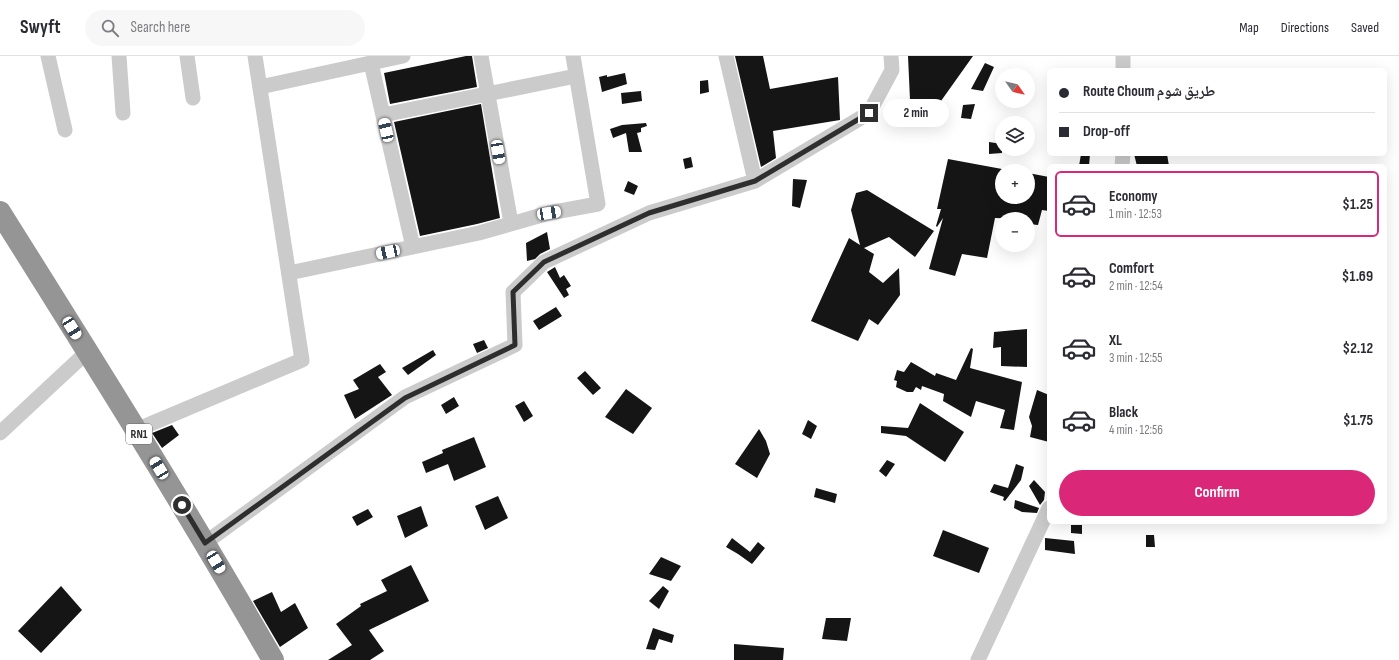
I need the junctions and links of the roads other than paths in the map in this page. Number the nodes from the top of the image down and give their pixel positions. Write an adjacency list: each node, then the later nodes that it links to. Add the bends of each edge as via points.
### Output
1 (48, 56): 20 (street)
2 (119, 56): 18 (street)
3 (187, 56): 17 (street)
4 (255, 56): 15 (street)
5 (403, 56): 12 (street)
6 (481, 56): 16 (street)
7 (573, 56): 14 (street)
8 (726, 56): 21 (street)
9 (891, 56): 21 (street, via 892,70 869,113)
10 (1123, 56): 13 (street)
11 (346, 62): 12 (street); 15 (street)
12 (371, 63): 19 (street)
13 (1123, 68)
14 (576, 76): 16 (street); 23 (street, via 598,204)
15 (260, 87): 25 (street)
16 (488, 94): 19 (street); 23 (street)
17 (193, 98)
18 (123, 113)
19 (383, 115): 24 (street)
20 (65, 130)
21 (755, 181): 30 (street, via 649,213 544,262 513,292 515,345 405,398)
22 (0, 212): 26 (highway, RN1)
23 (511, 223): 24 (street, via 479,233)
24 (413, 247): 25 (street)
25 (289, 273): 27 (street, via 302,360)
26 (87, 352): 27 (highway, RN1); 28 (street)
27 (136, 430): 30 (highway, RN1)
28 (0, 433)
29 (1047, 512): 32 (street)
30 (205, 543): 31 (highway, RN1)
31 (273, 660)
32 (978, 660)

